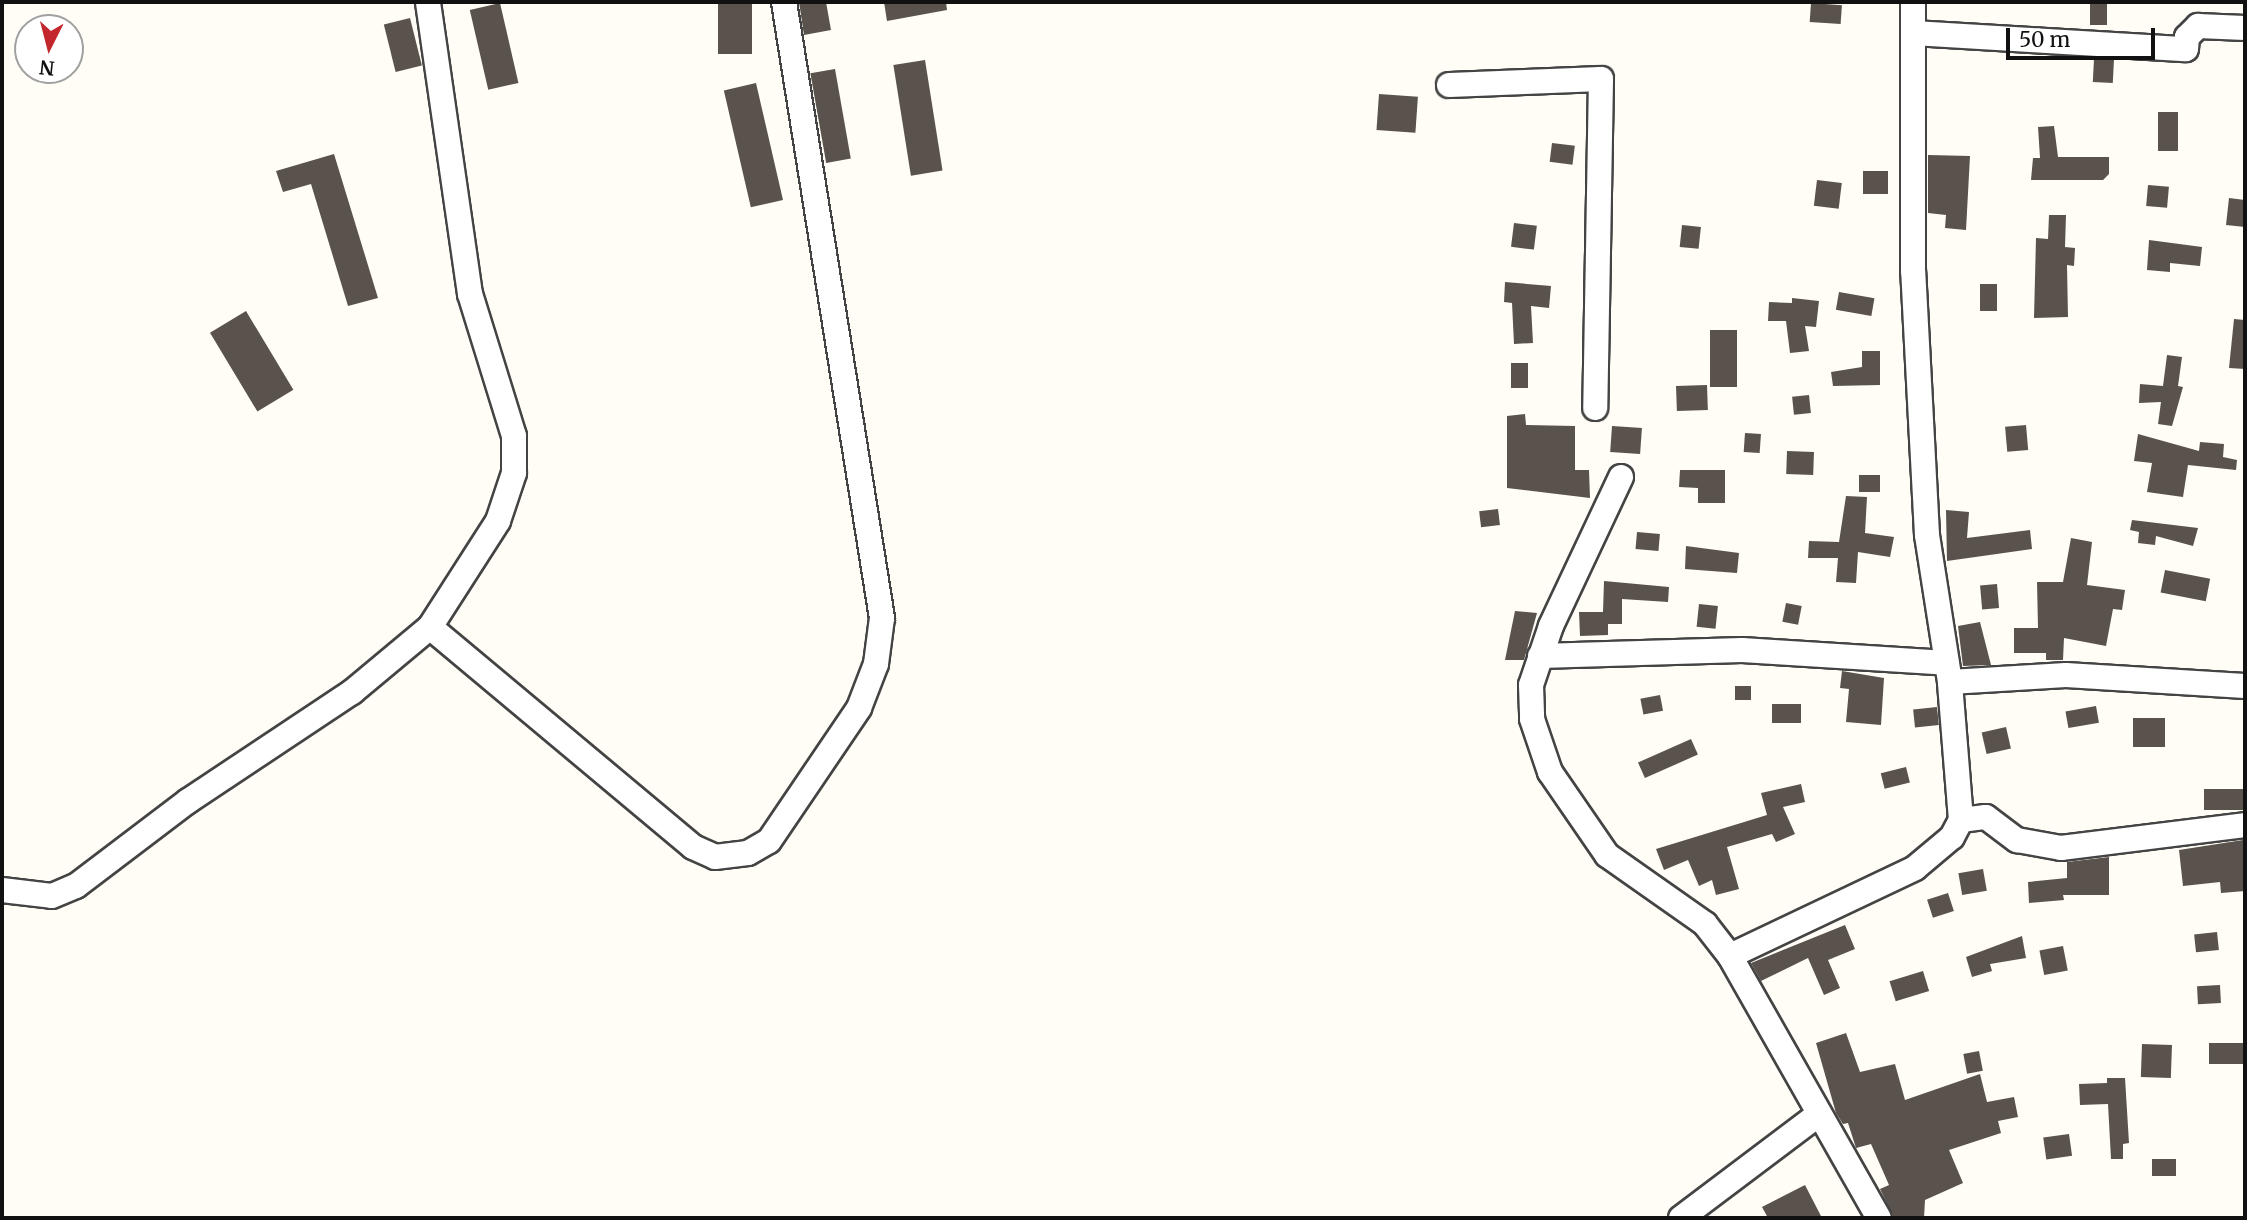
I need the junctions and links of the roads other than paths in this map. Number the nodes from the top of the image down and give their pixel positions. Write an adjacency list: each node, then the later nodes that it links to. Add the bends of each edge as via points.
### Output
1 (428, 2): 9 (street, via 470,294 514,436 514,473 498,521)
2 (783, 2): 9 (street, via 882,618 876,664 859,708 769,841 748,853 715,857 693,848)
3 (1913, 2): 5 (street)
4 (2245, 28): 5 (street, via 2198,26 2187,37 2186,49)
5 (1913, 33): 11 (street, via 1913,271 1927,535)
6 (1449, 85): 7 (street, via 1601,79)
7 (1595, 408)
8 (1621, 477): 10 (street)
9 (430, 627): 15 (street, via 352,692 188,801 93,876 52,896)
10 (1541, 656): 11 (street, via 1754,650); 16 (street, via 1531,685 1532,719 1550,772 1607,855 1705,924)
11 (1948, 672): 12 (street); 13 (street)
12 (2245, 686)
13 (1961, 820): 14 (street, via 1986,817 2017,840 2061,848); 16 (street, via 1952,837 1915,868)
14 (2245, 825)
15 (2, 890)
16 (1730, 956): 17 (street)
17 (1819, 1114): 18 (street); 19 (street)
18 (1681, 1218)
19 (1879, 1218)

